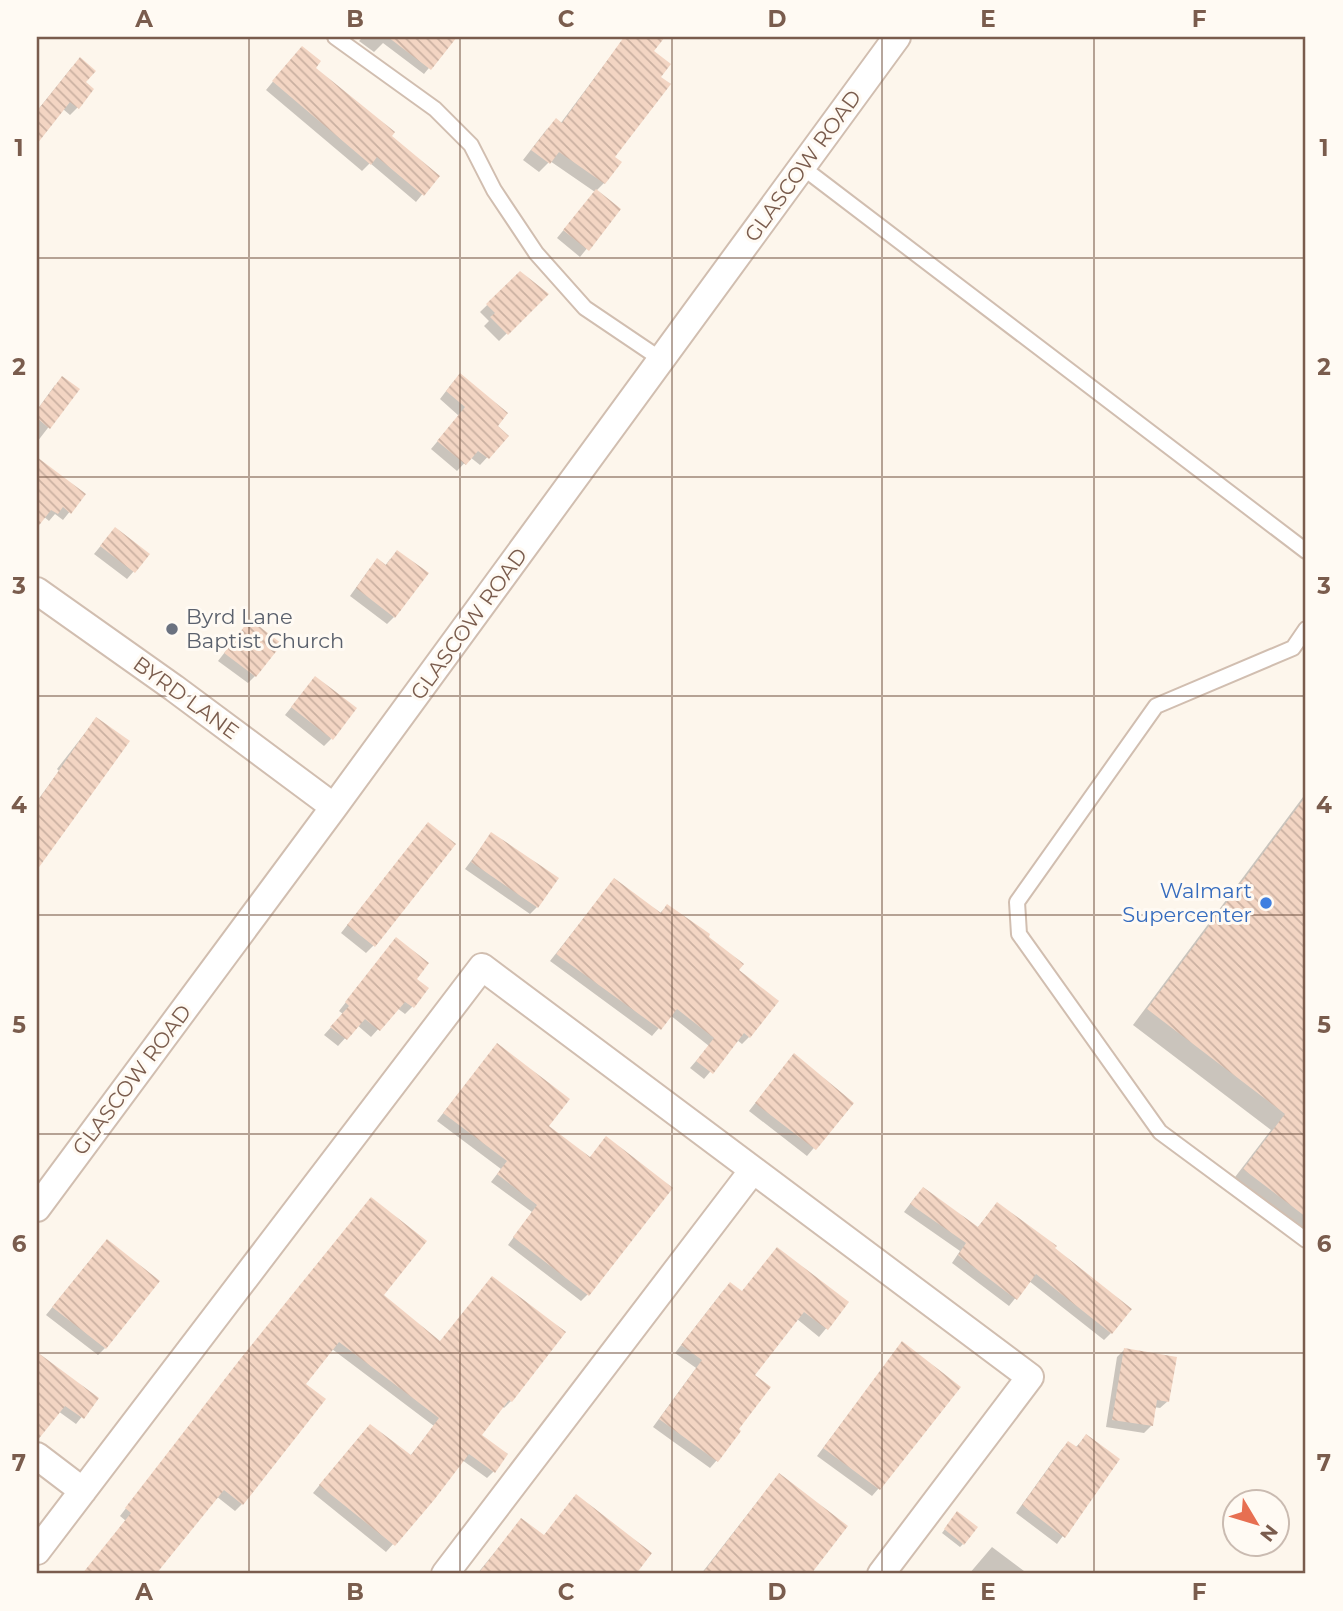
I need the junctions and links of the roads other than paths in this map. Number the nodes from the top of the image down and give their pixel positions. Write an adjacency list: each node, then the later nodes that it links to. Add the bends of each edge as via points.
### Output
1 (335, 37): 4 (lane, via 435,109 471,145 536,253 585,308)
2 (897, 37): 3 (street, GLASCOW ROAD)
3 (802, 167): 4 (street, GLASCOW ROAD); 5 (lane)
4 (662, 360): 8 (street, GLASCOW ROAD)
5 (1306, 551)
6 (37, 591): 8 (street, BYRD LANE)
7 (1306, 629): 11 (lane, via 1293,648 1156,706 1017,902 1019,934 1160,1132)
8 (334, 807): 10 (street, GLASCOW ROAD)
9 (753, 1170): 13 (street, via 482,967); 15 (street); 16 (street, via 1030,1377)
10 (37, 1208)
11 (1306, 1240)
12 (37, 1456): 13 (street)
13 (83, 1491): 14 (street)
14 (37, 1551)
15 (445, 1574)
16 (881, 1574)

